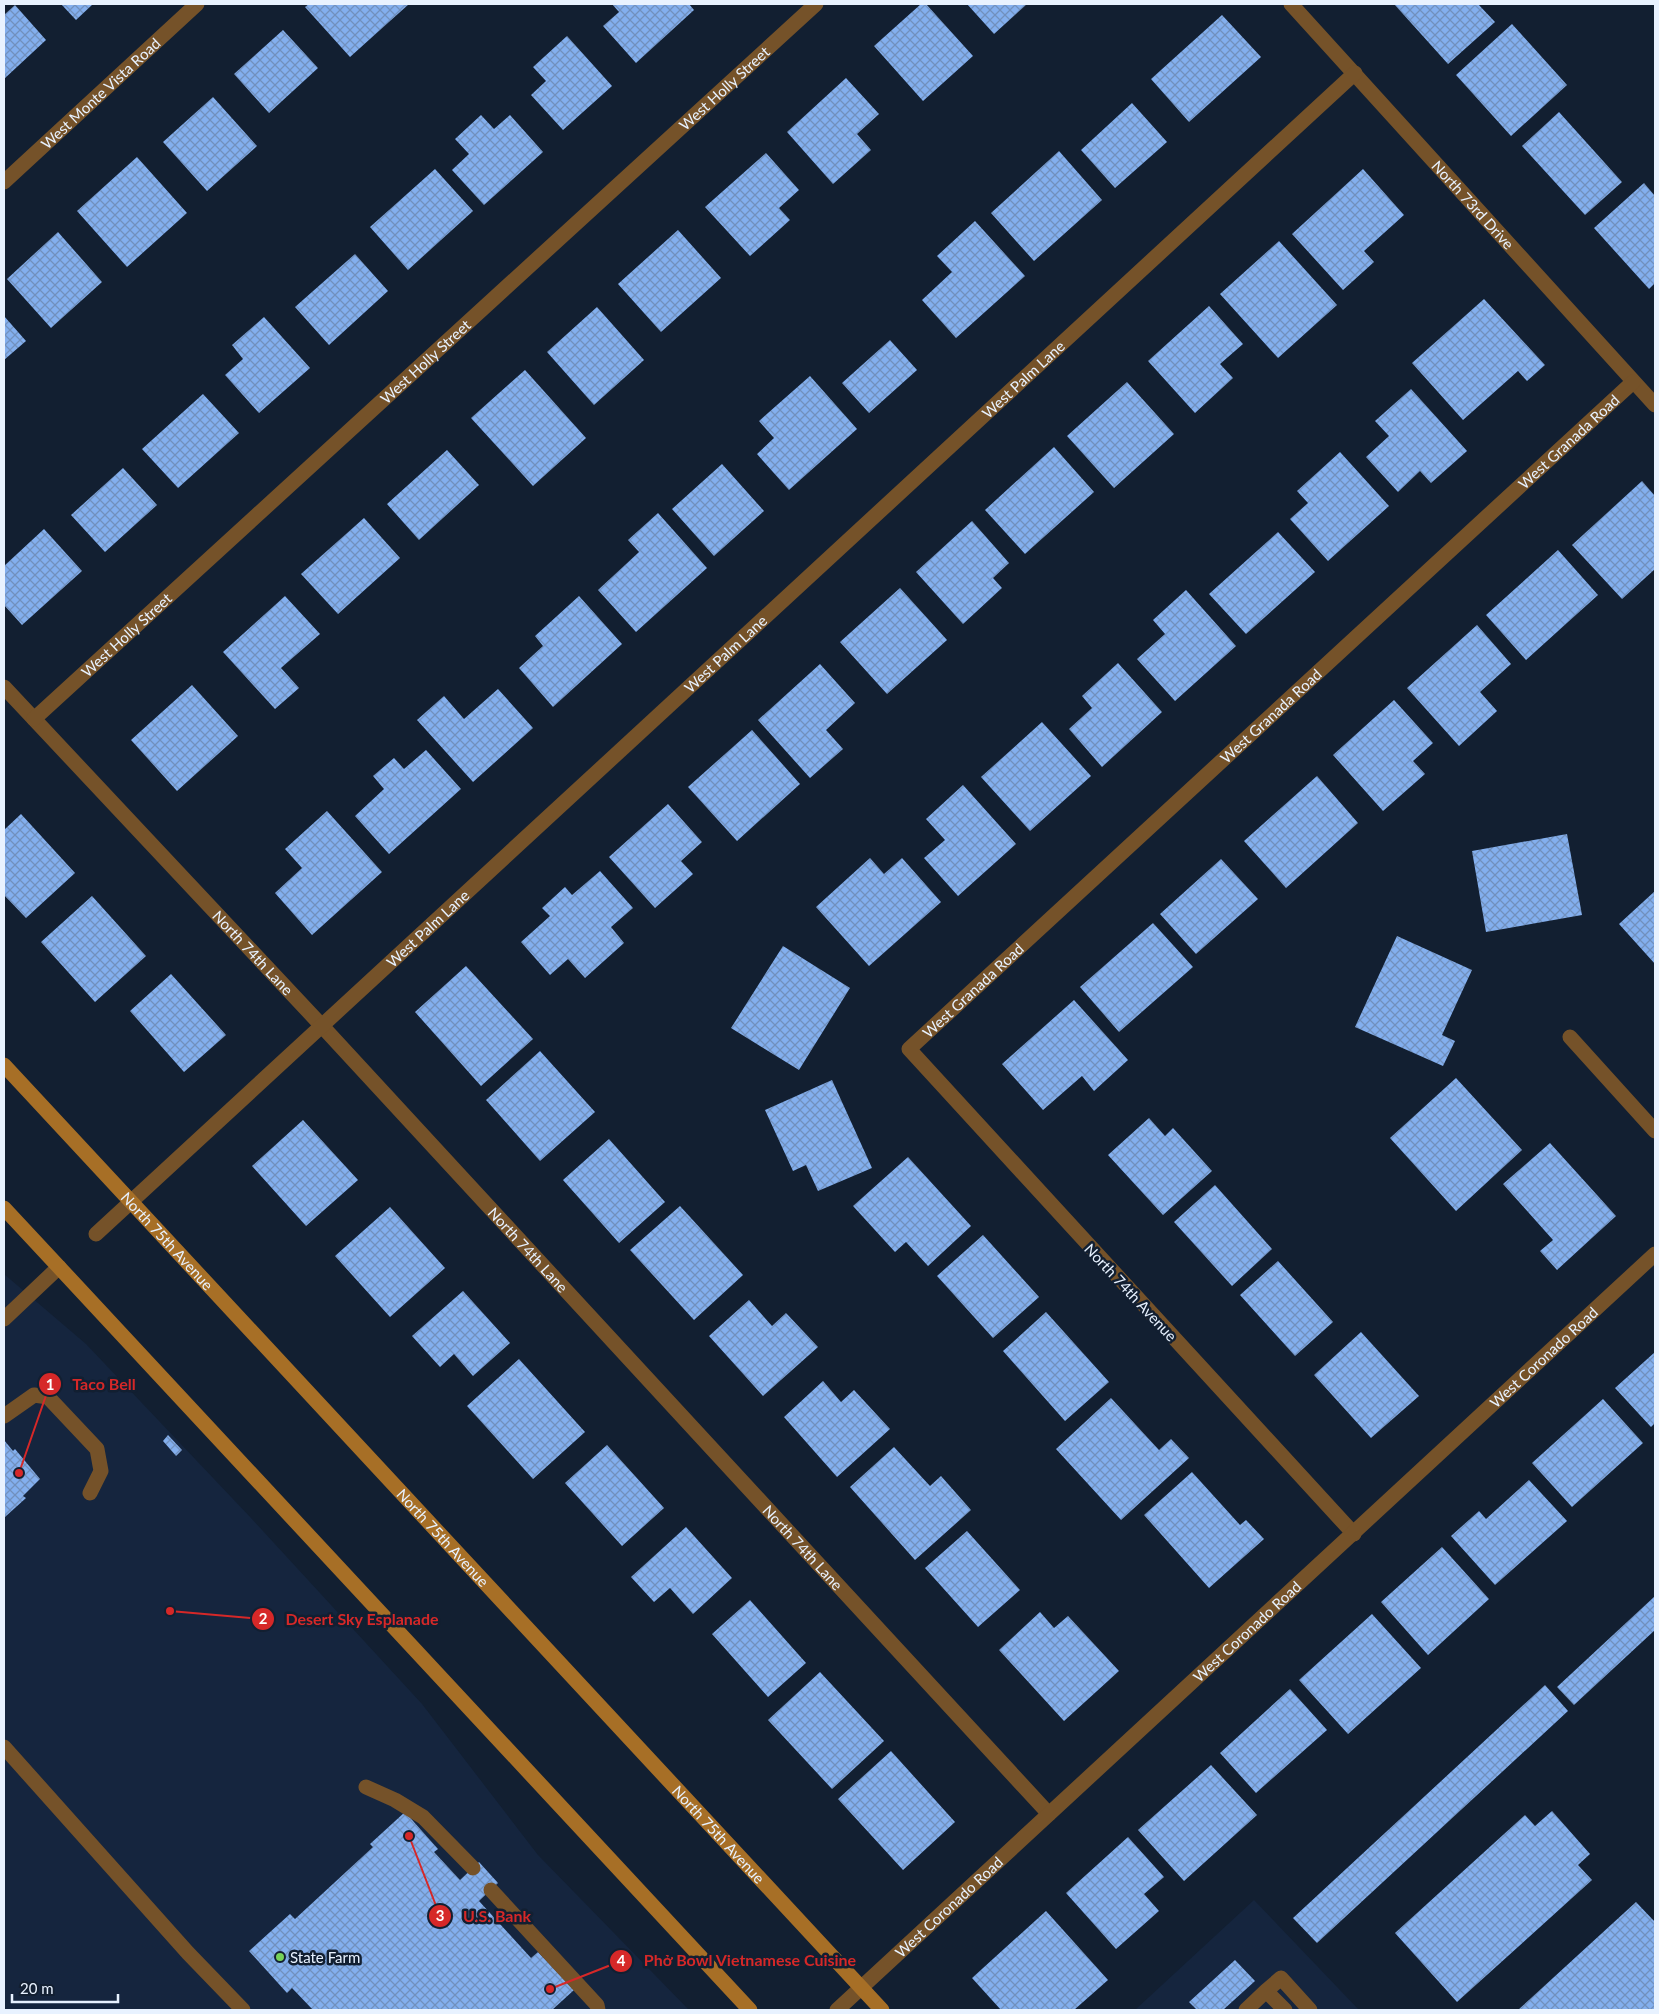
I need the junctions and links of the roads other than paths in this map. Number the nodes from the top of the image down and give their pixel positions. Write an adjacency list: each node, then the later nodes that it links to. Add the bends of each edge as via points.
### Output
1 (197, 4): 5 (street, West Monte Vista Road)
2 (816, 4): 9 (street, West Holly Street)
3 (1292, 4): 4 (street, North 73rd Drive)
4 (1355, 73): 6 (street, North 73rd Drive); 10 (street, West Palm Lane)
5 (4, 182)
6 (1633, 382): 7 (street, North 73rd Drive); 12 (street, West Granada Road)
7 (1655, 406)
8 (4, 687): 9 (street, North 74th Lane)
9 (34, 719): 10 (street, North 74th Lane)
10 (322, 1026): 15 (street, West Palm Lane); 26 (street, North 74th Lane)
11 (1570, 1037): 14 (street)
12 (909, 1050): 23 (street, North 74th Avenue)
13 (4, 1065): 15 (main road, North 75th Avenue)
14 (1655, 1130)
15 (132, 1203): 17 (street, West Palm Lane); 29 (main road, North 75th Avenue)
16 (4, 1208): 19 (main road)
17 (96, 1234)
18 (1655, 1254): 23 (street, West Coronado Road)
19 (59, 1267): 20 (street); 34 (main road)
20 (4, 1319)
21 (4, 1416): 22 (street, via 34,1395 48,1397 97,1449 101,1471)
22 (90, 1493)
23 (1354, 1534): 26 (street, West Coronado Road)
24 (4, 1747): 32 (street)
25 (366, 1787): 27 (street, via 424,1817)
26 (1049, 1814): 29 (street, West Coronado Road)
27 (473, 1868)
28 (491, 1890): 33 (street, via 597,2005)
29 (861, 1988): 35 (street, West Coronado Road); 36 (main road, North 75th Avenue)
30 (1266, 1991): 31 (street); 37 (street); 38 (street, via 1281,1978)
31 (1254, 2008)
32 (243, 2010)
33 (598, 2010)
34 (750, 2010)
35 (837, 2010)
36 (882, 2010)
37 (1285, 2010)
38 (1310, 2010)

